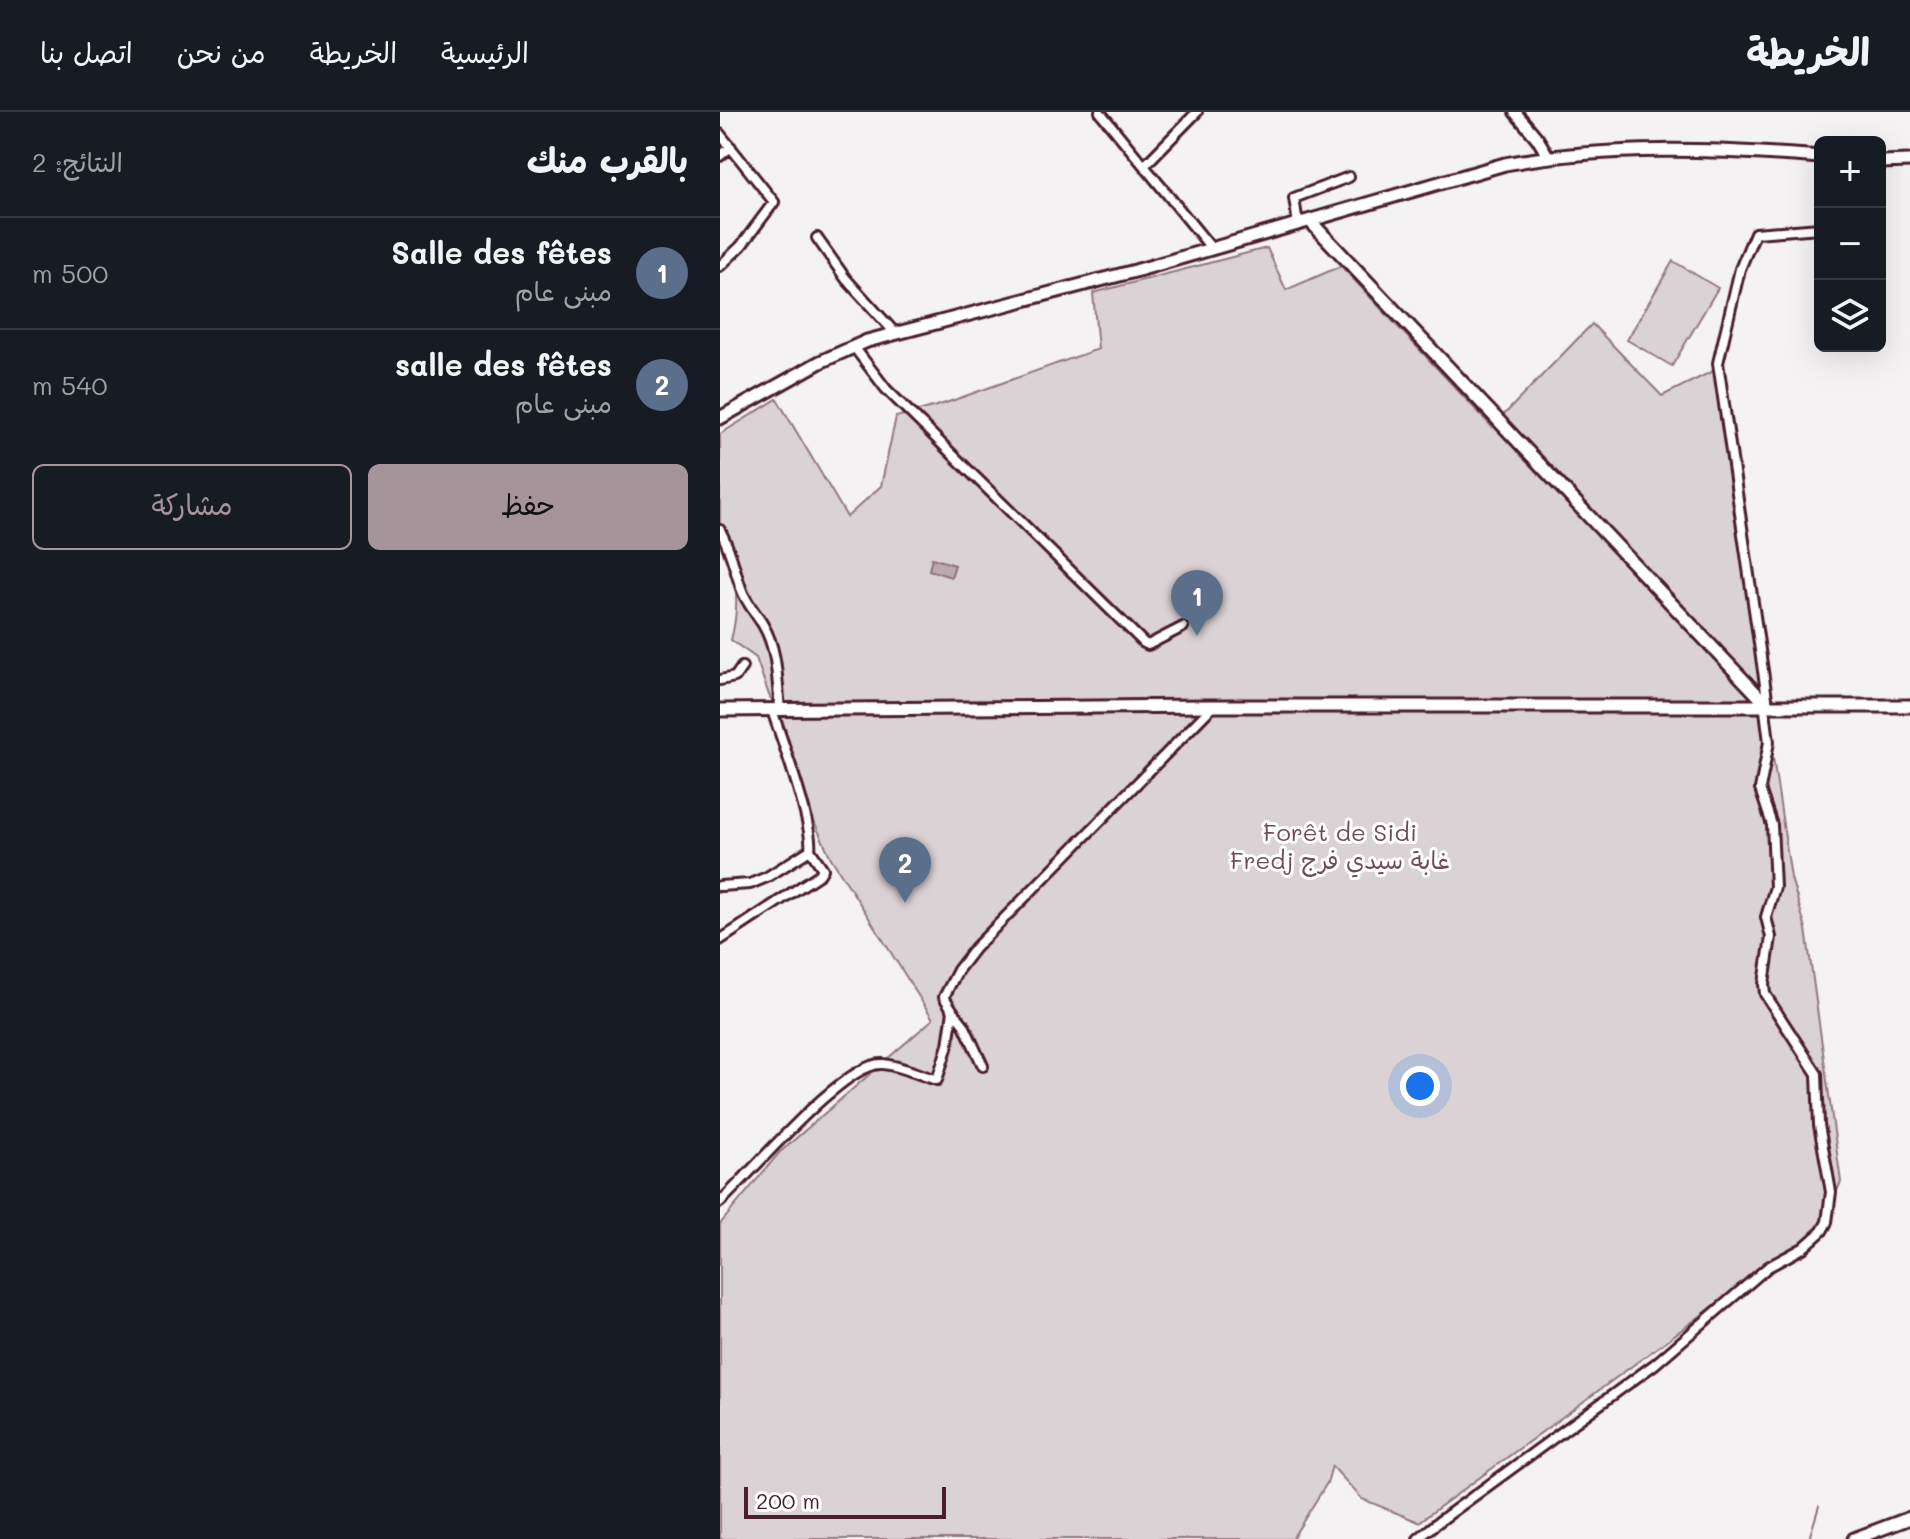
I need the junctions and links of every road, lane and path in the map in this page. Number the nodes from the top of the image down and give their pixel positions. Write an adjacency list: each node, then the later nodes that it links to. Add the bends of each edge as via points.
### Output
1 (1100, 112): 11 (street)
2 (1197, 112): 11 (street)
3 (1515, 112): 7 (street)
4 (720, 134): 5 (street)
5 (731, 147): 6 (street); 18 (street, via 774,202)
6 (720, 156)
7 (1548, 156): 8 (main road, via 1758,151); 13 (main road)
8 (1814, 156)
9 (1910, 161): 10 (main road)
10 (1886, 162)
11 (1145, 165): 17 (street)
12 (1349, 177): 14 (street, via 1294,198)
13 (1310, 221): 14 (main road); 28 (main road)
14 (1298, 224): 17 (main road)
15 (1814, 228): 28 (street, via 1755,233 1740,269 1718,363)
16 (817, 238): 19 (street)
17 (1212, 249): 19 (main road)
18 (720, 266)
19 (896, 334): 20 (main road)
20 (854, 347): 21 (main road); 23 (street, via 886,389 1144,643)
21 (720, 418)
22 (720, 530): 30 (street, via 748,605 774,651)
23 (1183, 627)
24 (742, 667): 25 (street, via 735,677)
25 (720, 680)
26 (1213, 706): 28 (main road); 30 (main road); 34 (street, via 975,948 944,997)
27 (1910, 706): 28 (main road)
28 (1766, 708): 38 (street, via 1768,746 1760,789 1772,830 1775,890 1766,917 1771,940 1764,984 1768,1003 1817,1074 1819,1125 1831,1192 1827,1222 1814,1240 1768,1267 1655,1364)
29 (720, 710): 30 (main road)
30 (776, 710): 31 (street)
31 (810, 850): 32 (street, via 750,884); 33 (street, via 823,869 820,874)
32 (720, 886)
33 (720, 940)
34 (953, 1011): 35 (street); 36 (street, via 937,1080 882,1064 867,1066 829,1093)
35 (983, 1066)
36 (720, 1202)
37 (1910, 1518): 39 (main road)
38 (1418, 1539)
39 (1854, 1539)

